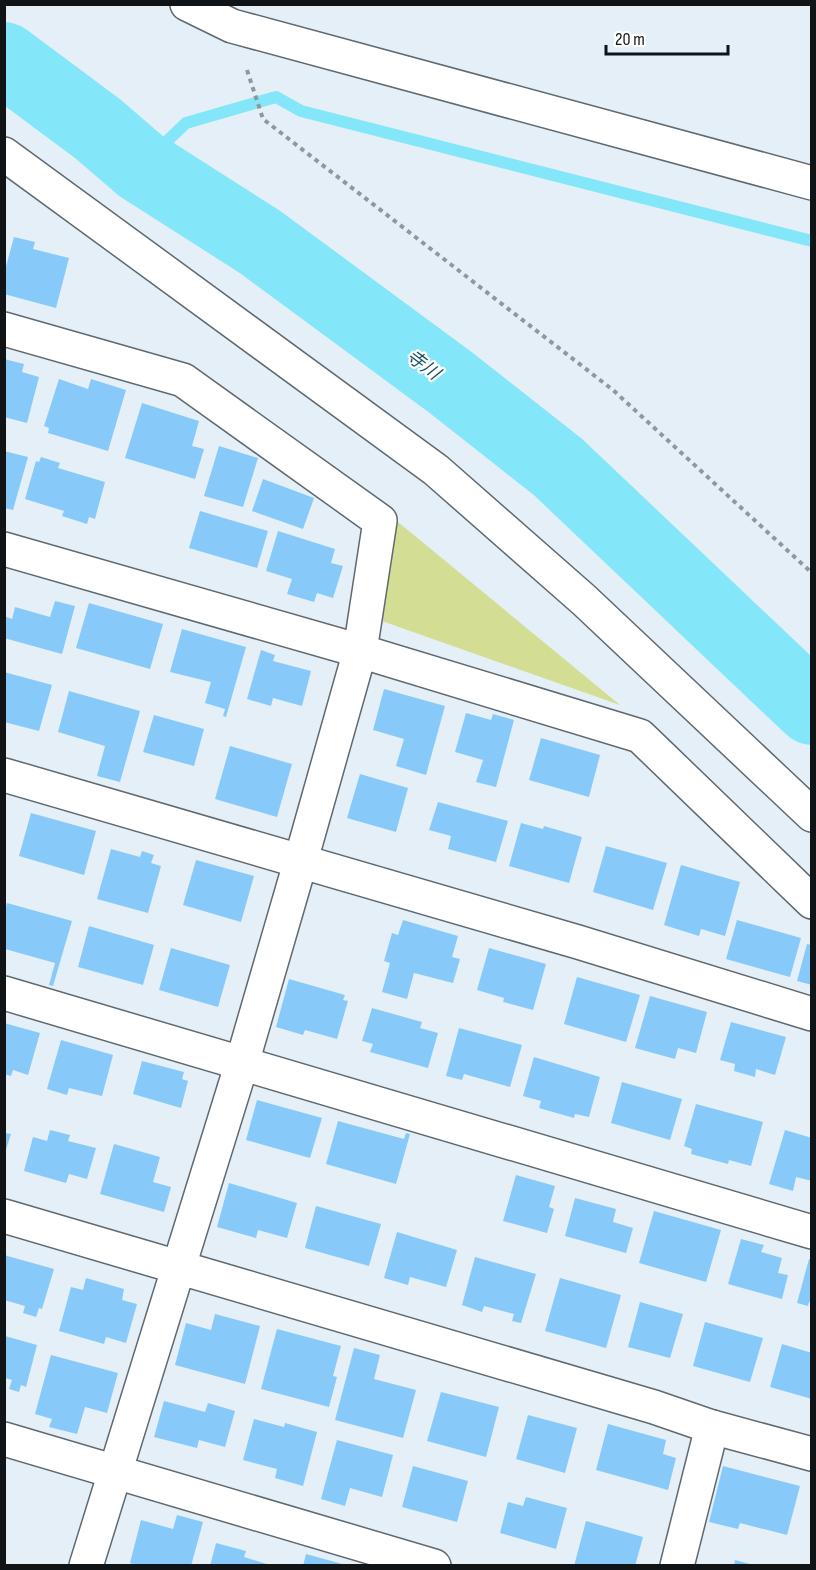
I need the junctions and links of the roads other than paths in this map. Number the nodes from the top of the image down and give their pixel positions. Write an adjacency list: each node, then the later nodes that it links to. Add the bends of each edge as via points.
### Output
1 (187, 4): 3 (street, via 232,26)
2 (4, 154): 8 (street, via 436,470 584,600)
3 (812, 183)
4 (4, 329): 6 (street, via 183,380 380,521)
5 (4, 549): 6 (street)
6 (360, 651): 9 (street); 10 (street, via 640,736)
7 (4, 775): 9 (street)
8 (812, 815)
9 (301, 860): 12 (street); 13 (street)
10 (812, 902)
11 (4, 993): 13 (street)
12 (812, 1014)
13 (242, 1063): 15 (street); 16 (street)
14 (4, 1216): 16 (street)
15 (812, 1232)
16 (179, 1267): 17 (street); 20 (street)
17 (712, 1427): 19 (street); 23 (street)
18 (4, 1439): 20 (street)
19 (812, 1454)
20 (116, 1472): 21 (street); 22 (street)
21 (86, 1566)
22 (434, 1566)
23 (677, 1566)

